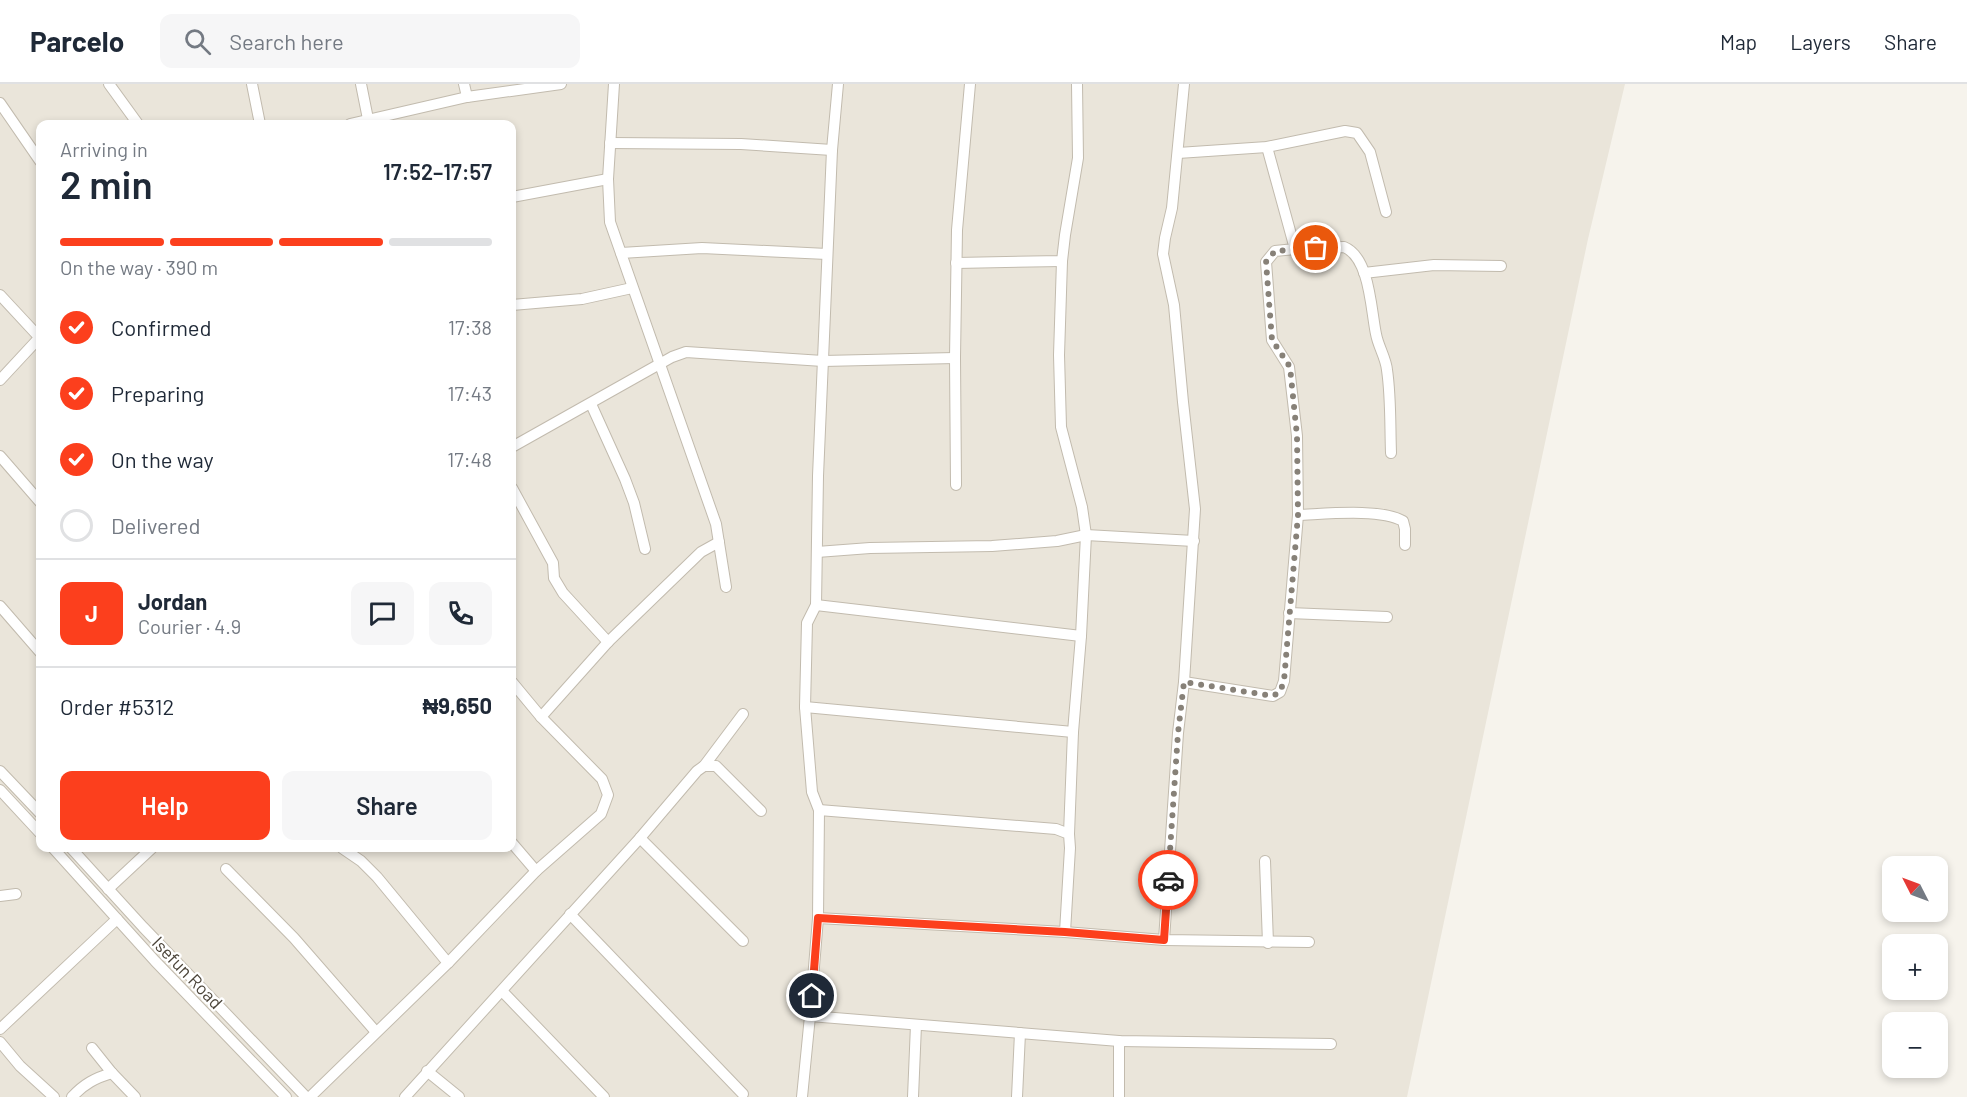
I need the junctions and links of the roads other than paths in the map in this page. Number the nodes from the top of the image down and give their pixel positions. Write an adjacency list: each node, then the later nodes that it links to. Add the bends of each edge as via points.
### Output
1 (109, 84): 14 (street)
2 (252, 84): 15 (street)
3 (361, 84): 13 (street)
4 (464, 84): 11 (street)
5 (561, 84): 11 (street)
6 (614, 84): 17 (street)
7 (837, 84): 19 (street)
8 (970, 84): 29 (street)
9 (1077, 84): 28 (street, via 1078,158)
10 (1184, 84): 20 (street)
11 (467, 97): 13 (street)
12 (0, 103): 21 (street)
13 (368, 119): 16 (street)
14 (135, 120)
15 (259, 120)
16 (364, 120)
17 (610, 143): 19 (street, via 741,144); 22 (street)
18 (1267, 147): 20 (street); 24 (street, via 1345,131 1357,133 1370,152); 25 (street)
19 (831, 150): 27 (street)
20 (1178, 153): 50 (street, via 1163,254 1179,350 1196,509)
21 (36, 155)
22 (608, 179): 23 (street); 26 (street, via 610,222)
23 (516, 196)
24 (1386, 212)
25 (1295, 249): 31 (street, via 1350,249); 48 (street, via 1275,251 1266,262 1272,340 1290,367 1297,436)
26 (621, 253): 27 (street, via 702,248); 32 (street)
27 (827, 254): 38 (street)
28 (1062, 261): 29 (street); 49 (street, via 1061,427)
29 (956, 262): 37 (street)
30 (1501, 266): 31 (street, via 1434,265)
31 (1364, 273): 43 (street, via 1376,337 1387,368)
32 (632, 288): 34 (street, via 582,299); 39 (street)
33 (0, 295): 35 (street)
34 (516, 305)
35 (36, 334)
36 (36, 342): 40 (street)
37 (954, 358): 38 (street); 45 (street)
38 (823, 361): 39 (street, via 697,352); 54 (street)
39 (659, 365): 41 (street); 51 (street)
40 (0, 380)
41 (591, 404): 42 (street); 53 (street, via 634,503)
42 (516, 444)
43 (1391, 453)
44 (0, 456): 47 (street)
45 (956, 485)
46 (516, 495): 61 (street, via 553,563 554,578 563,593)
47 (36, 496)
48 (1298, 515): 52 (street, via 1394,516 1402,521); 58 (street)
49 (1086, 535): 50 (street); 54 (street, via 992,546); 60 (street)
50 (1194, 541): 63 (street)
51 (719, 542): 55 (street); 61 (street, via 701,552)
52 (1405, 545)
53 (645, 549)
54 (817, 552): 56 (street)
55 (726, 587)
56 (816, 605): 60 (street); 65 (street, via 807,623)
57 (0, 606): 62 (street)
58 (1290, 613): 59 (street); 63 (street, via 1280,692 1273,696)
59 (1387, 617)
60 (1081, 636): 68 (street)
61 (608, 642): 67 (street)
62 (36, 647)
63 (1184, 682): 93 (street)
64 (516, 687): 67 (street)
65 (805, 707): 68 (street); 73 (street, via 812,792)
66 (743, 714): 69 (street)
67 (541, 717): 85 (street, via 602,779 608,795 601,814)
68 (1073, 732): 76 (street)
69 (704, 766): 74 (street, via 716,766); 77 (street)
70 (0, 771): 72 (street)
71 (0, 790): 75 (street)
72 (36, 804)
73 (819, 810): 76 (street, via 1056,829); 90 (street)
74 (761, 811)
75 (36, 829)
76 (1069, 834): 92 (street)
77 (640, 838): 89 (street); 94 (street)
78 (516, 848): 85 (street)
79 (57, 852): 91 (street, Isefun Road)
80 (75, 852): 86 (street, Isefun Road)
81 (148, 852): 86 (street)
82 (348, 852): 97 (street, via 377,877)
83 (1265, 861): 96 (street)
84 (226, 869): 102 (street, via 294,938)
85 (536, 871): 97 (street)
86 (108, 889): 115 (street, Isefun Road)
87 (16, 894): 88 (street)
88 (0, 896)
89 (570, 914): 98 (street); 110 (street)
90 (818, 918): 92 (street); 99 (street)
91 (117, 919): 101 (street); 114 (street, Isefun Road)
92 (1065, 932): 93 (street)
93 (1164, 940): 96 (street)
94 (743, 941)
95 (1309, 942): 96 (street)
96 (1268, 943)
97 (448, 963): 102 (street)
98 (502, 991): 108 (street); 119 (street)
99 (810, 1016): 100 (street); 120 (street)
100 (916, 1025): 103 (street); 121 (street)
101 (0, 1029)
102 (376, 1032): 116 (street)
103 (1020, 1034): 104 (street); 122 (street)
104 (1119, 1041): 106 (street); 123 (street)
105 (0, 1042): 111 (street)
106 (1331, 1044)
107 (92, 1048): 109 (street)
108 (428, 1071): 117 (street); 118 (street)
109 (112, 1073): 112 (street, via 81,1086); 113 (street)
110 (743, 1094)
111 (54, 1097)
112 (72, 1097)
113 (135, 1097)
114 (286, 1097)
115 (306, 1097)
116 (310, 1097)
117 (405, 1097)
118 (459, 1097)
119 (604, 1097)
120 (802, 1097)
121 (913, 1097)
122 (1017, 1097)
123 (1119, 1097)

